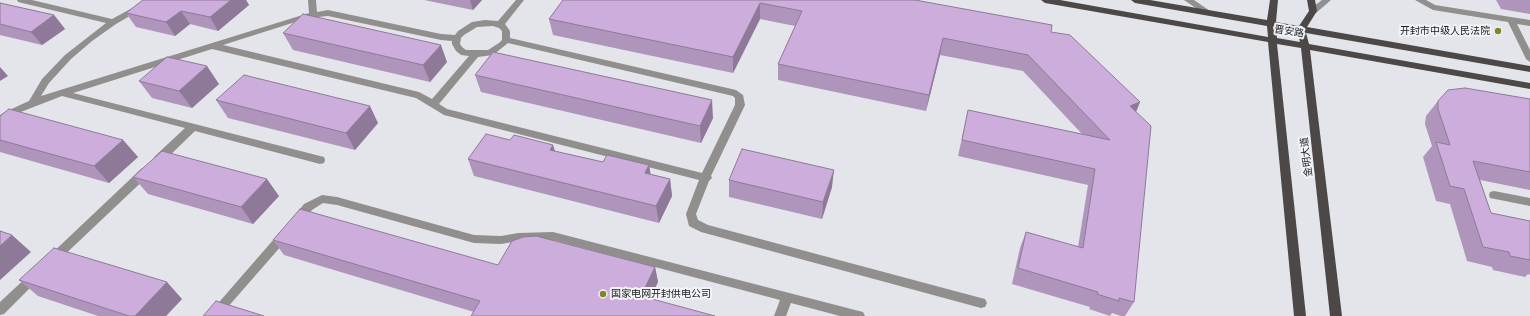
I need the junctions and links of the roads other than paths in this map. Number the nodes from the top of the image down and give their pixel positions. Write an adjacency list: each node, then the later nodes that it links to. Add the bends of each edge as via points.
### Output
1 (22, 0): 16 (street)
2 (153, 0): 16 (street)
3 (312, 0): 14 (street)
4 (520, 0): 19 (street)
5 (1045, 0): 23 (main road, 晋安路)
6 (1135, 0): 13 (main road, 晋安路)
7 (1188, 0): 13 (street)
8 (1311, 0): 12 (main road)
9 (1327, 0): 12 (street)
10 (1419, 0): 15 (street, via 1433,7)
11 (1272, 2): 18 (main road)
12 (1313, 11): 20 (main road)
13 (1208, 13): 18 (main road, 晋安路)
14 (313, 15): 21 (street, via 328,13 441,37); 24 (street)
15 (1511, 20): 17 (street); 27 (street)
16 (113, 22): 31 (street, via 68,57 45,81)
17 (1530, 22)
18 (1271, 24): 20 (main road, 晋安路); 23 (main road)
19 (499, 25): 21 (street, via 476,24 467,28); 22 (street, via 506,31)
20 (1301, 29): 25 (main road, 金明大道); 28 (main road, 晋安路)
21 (457, 38): 26 (street, via 456,44 459,49)
22 (506, 40): 26 (street, via 490,53); 36 (street, via 736,93 740,97 740,105)
23 (1273, 40): 25 (main road, 晋安路); 45 (main road)
24 (213, 46): 30 (street); 32 (street, via 419,95)
25 (1305, 46): 29 (main road, 晋安路); 46 (main road, 金明大道)
26 (475, 55): 32 (street)
27 (1530, 59)
28 (1530, 69)
29 (1530, 86)
30 (62, 93): 31 (street); 34 (street)
31 (32, 104): 33 (street)
32 (433, 104): 36 (street, via 444,112)
33 (0, 120)
34 (193, 127): 35 (street); 41 (street)
35 (320, 160)
36 (706, 178): 40 (street, via 691,214 693,223 705,229)
37 (1494, 195): 38 (street)
38 (1530, 202)
39 (787, 297): 42 (street, via 553,236 501,240 474,239 322,199 308,207); 43 (street); 44 (street)
40 (981, 303)
41 (0, 310)
42 (213, 316)
43 (780, 316)
44 (858, 316)
45 (1300, 316)
46 (1336, 316)

